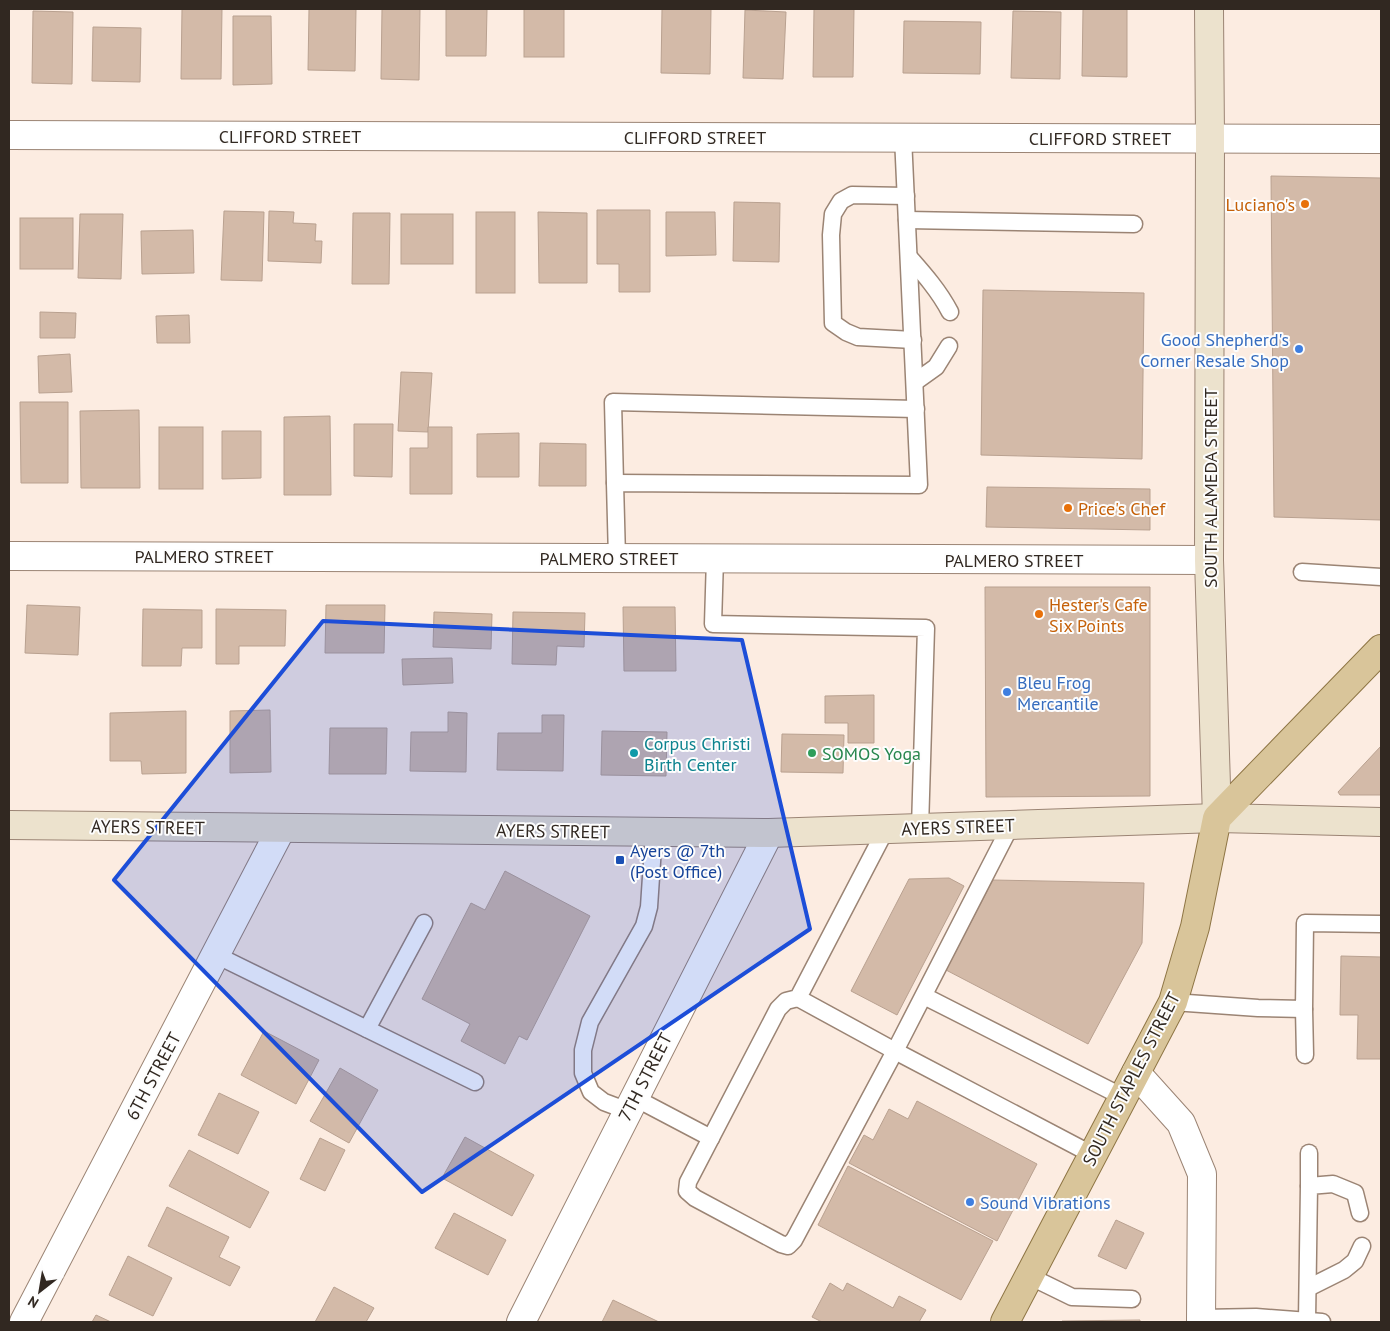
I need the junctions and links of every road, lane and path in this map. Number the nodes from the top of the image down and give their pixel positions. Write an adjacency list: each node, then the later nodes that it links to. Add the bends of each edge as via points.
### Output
1 (1208, 9): 4 (main road, SOUTH ALAMEDA STREET)
2 (9, 136): 3 (street, CLIFFORD STREET)
3 (903, 138): 4 (street, CLIFFORD STREET); 6 (lane)
4 (1210, 138): 5 (street, CLIFFORD STREET); 19 (main road, SOUTH ALAMEDA STREET)
5 (1381, 139)
6 (906, 196): 7 (lane); 11 (lane, via 852,195 841,201 833,214 833,323 858,338)
7 (907, 220): 8 (lane); 9 (lane)
8 (1134, 224)
9 (909, 257): 10 (lane); 11 (lane)
10 (950, 312)
11 (912, 340): 13 (lane)
12 (949, 346): 13 (lane, via 936,367)
13 (915, 382): 14 (lane)
14 (916, 409): 15 (lane, via 919,484); 15 (lane, via 613,402)
15 (616, 483): 17 (lane)
16 (9, 556): 17 (street, PALMERO STREET)
17 (617, 558): 18 (street, PALMERO STREET)
18 (715, 558): 19 (street, PALMERO STREET); 27 (lane, via 713,624 926,628)
19 (1209, 560): 23 (main road, SOUTH ALAMEDA STREET)
20 (1302, 572): 21 (lane)
21 (1381, 577)
22 (1381, 648): 23 (main road)
23 (1217, 818): 24 (main road, AYERS STREET); 26 (main road, AYERS STREET); 37 (main road, SOUTH STAPLES STREET, via 1195,927)
24 (1381, 822)
25 (9, 825): 28 (main road, AYERS STREET)
26 (1011, 825): 27 (main road, AYERS STREET); 35 (lane)
27 (920, 828): 29 (main road, AYERS STREET)
28 (281, 829): 30 (main road, AYERS STREET); 34 (street, 6TH STREET)
29 (886, 829): 31 (main road, AYERS STREET); 36 (lane)
30 (654, 832): 31 (main road, AYERS STREET); 44 (lane, via 649,907 644,926 590,1022 583,1050 583,1073 591,1092 604,1102)
31 (769, 833): 44 (street, 7TH STREET)
32 (424, 923): 39 (lane)
33 (1381, 924): 38 (lane, via 1305,923)
34 (216, 955): 39 (lane); 55 (street, 6TH STREET)
35 (924, 996): 40 (lane); 43 (lane)
36 (798, 998): 40 (lane); 45 (lane, via 786,1001 778,1010)
37 (1173, 1002): 38 (lane); 43 (main road, SOUTH STAPLES STREET)
38 (1304, 1009): 41 (lane)
39 (366, 1029): 42 (lane)
40 (895, 1051): 45 (lane, via 803,1224 788,1246 695,1198 688,1191 688,1182); 46 (lane)
41 (1305, 1055)
42 (475, 1082)
43 (1129, 1085): 46 (main road, SOUTH STAPLES STREET); 54 (street, via 1181,1123 1202,1174)
44 (631, 1104): 45 (lane); 56 (street, 7TH STREET)
45 (711, 1138)
46 (1093, 1154): 51 (main road, SOUTH STAPLES STREET)
47 (1309, 1154): 48 (lane)
48 (1310, 1186): 49 (lane, via 1333,1184 1355,1193); 52 (lane)
49 (1360, 1213)
50 (1362, 1246): 52 (lane, via 1355,1261 1344,1270)
51 (1029, 1276): 53 (lane, via 1072,1296); 57 (main road, SOUTH STAPLES STREET)
52 (1308, 1288): 58 (lane)
53 (1132, 1300)
54 (1201, 1320): 58 (lane, via 1256,1318)
55 (24, 1322)
56 (521, 1322)
57 (1005, 1322)
58 (1314, 1322)

